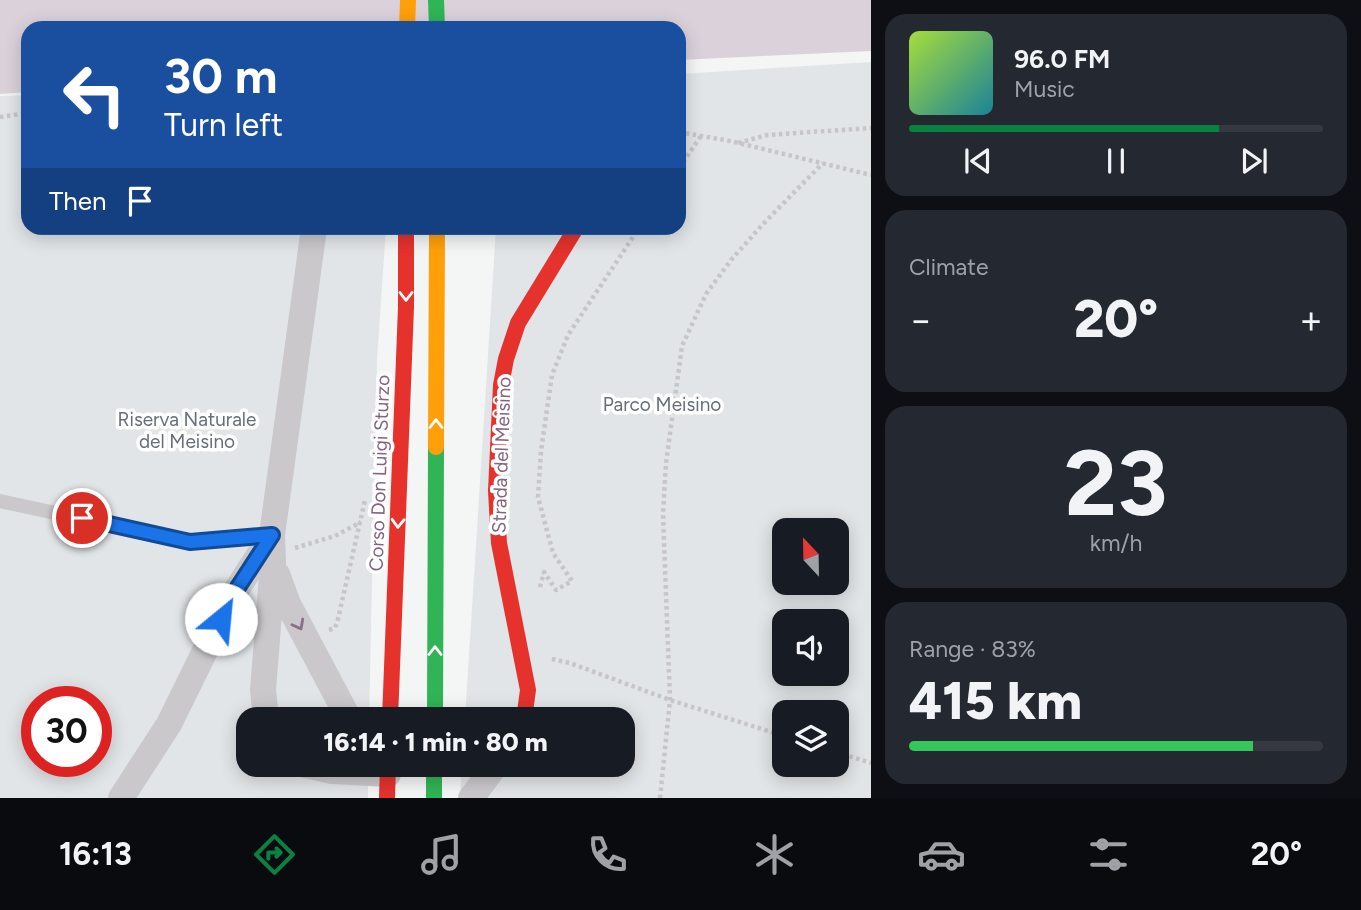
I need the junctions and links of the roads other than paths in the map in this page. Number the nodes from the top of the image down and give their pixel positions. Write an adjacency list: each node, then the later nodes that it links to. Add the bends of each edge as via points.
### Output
1 (408, 0): 3 (main road)
2 (436, 0): 4 (main road)
3 (407, 21)
4 (436, 21)
5 (313, 235): 10 (street)
6 (406, 235): 13 (main road, Corso Don Luigi Sturzo, one-way to 13)
7 (437, 235): 14 (main road, one-way to 7)
8 (572, 235): 15 (main road, Strada del Meisino, via 519,323 501,385 496,491 499,543 528,690)
9 (0, 501): 10 (lane, via 190,542)
10 (278, 549): 11 (street, via 263,690); 12 (street, one-way to 12, via 288,604); 18 (street, via 231,598 170,724)
11 (265, 707)
12 (343, 707)
13 (390, 707)
14 (435, 707)
15 (525, 707)
16 (434, 777): 19 (main road)
17 (487, 777): 20 (street)
18 (121, 798)
19 (434, 798)
20 (471, 798)

